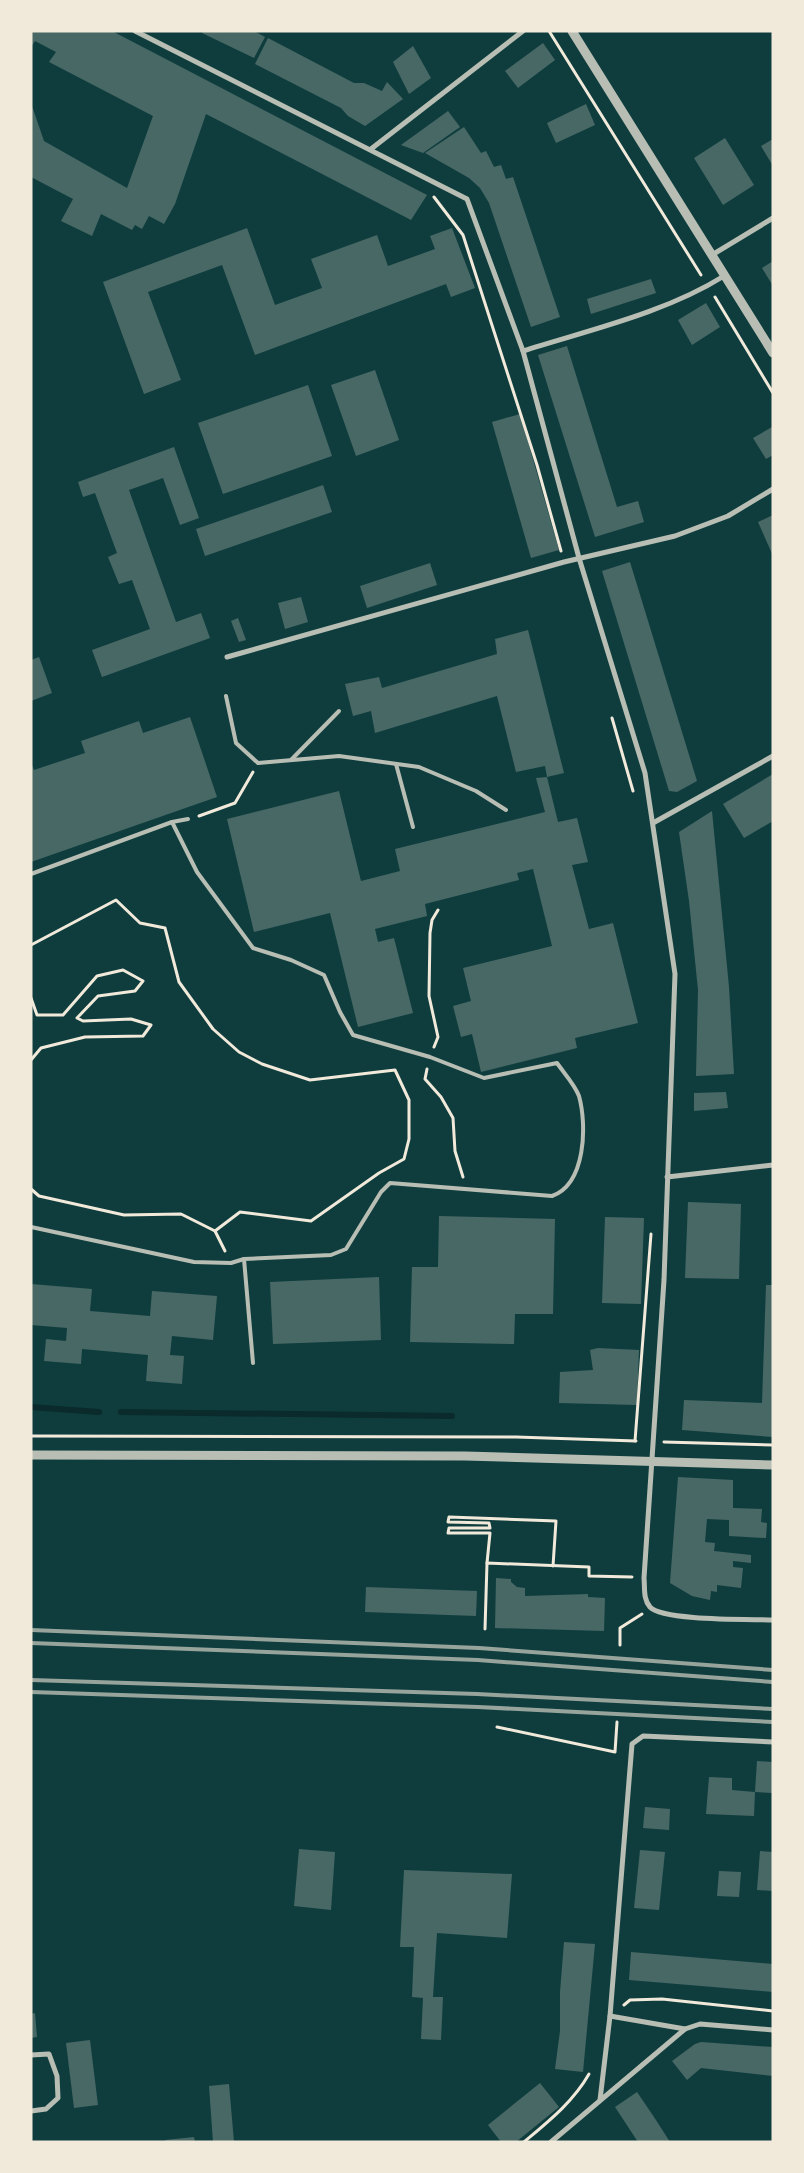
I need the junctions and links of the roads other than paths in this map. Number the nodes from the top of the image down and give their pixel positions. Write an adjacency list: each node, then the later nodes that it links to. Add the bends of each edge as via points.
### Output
1 (135, 31): 4 (street)
2 (523, 31): 4 (street)
3 (572, 31): 6 (street)
4 (371, 148): 8 (street, via 468,199)
5 (773, 218): 6 (street)
6 (712, 256): 7 (street)
7 (724, 276): 8 (street, via 670,304); 9 (street)
8 (523, 351): 11 (street)
9 (773, 353)
10 (773, 489): 11 (street, via 728,516 675,536)
11 (579, 558): 12 (street); 21 (street, via 645,773)
12 (227, 658)
13 (226, 696): 16 (lane, via 236,743 258,763)
14 (339, 711): 16 (lane)
15 (773, 756): 21 (street)
16 (291, 760): 17 (lane, via 339,756)
17 (396, 764): 18 (lane, via 420,767 476,790); 22 (lane)
18 (506, 810)
19 (188, 819): 20 (lane)
20 (172, 822): 23 (lane); 27 (lane, via 198,872 253,948 324,975 353,1035 430,1057 484,1078 557,1063 578,1095 584,1139 576,1171 561,1193 552,1196 390,1183 346,1249 331,1255)
21 (653, 823): 25 (street, via 674,974)
22 (413, 826)
23 (31, 874)
24 (773, 1165): 25 (street)
25 (666, 1177): 30 (street, via 664,1280)
26 (31, 1227): 27 (lane, via 194,1262 231,1263)
27 (244, 1259): 28 (lane)
28 (253, 1363)
29 (31, 1455): 30 (street, via 464,1456)
30 (651, 1461): 31 (street); 32 (street, via 644,1578 645,1599 651,1609 669,1616)
31 (773, 1465)
32 (773, 1620)
33 (773, 1742): 34 (street, via 643,1736 632,1744)
34 (612, 2016): 35 (street); 38 (street)
35 (684, 2029): 36 (street, via 700,2024); 38 (street)
36 (773, 2030)
37 (31, 2054): 39 (street, via 49,2054 57,2076 58,2098 46,2109)
38 (600, 2100): 40 (street)
39 (31, 2111)
40 (551, 2142)

